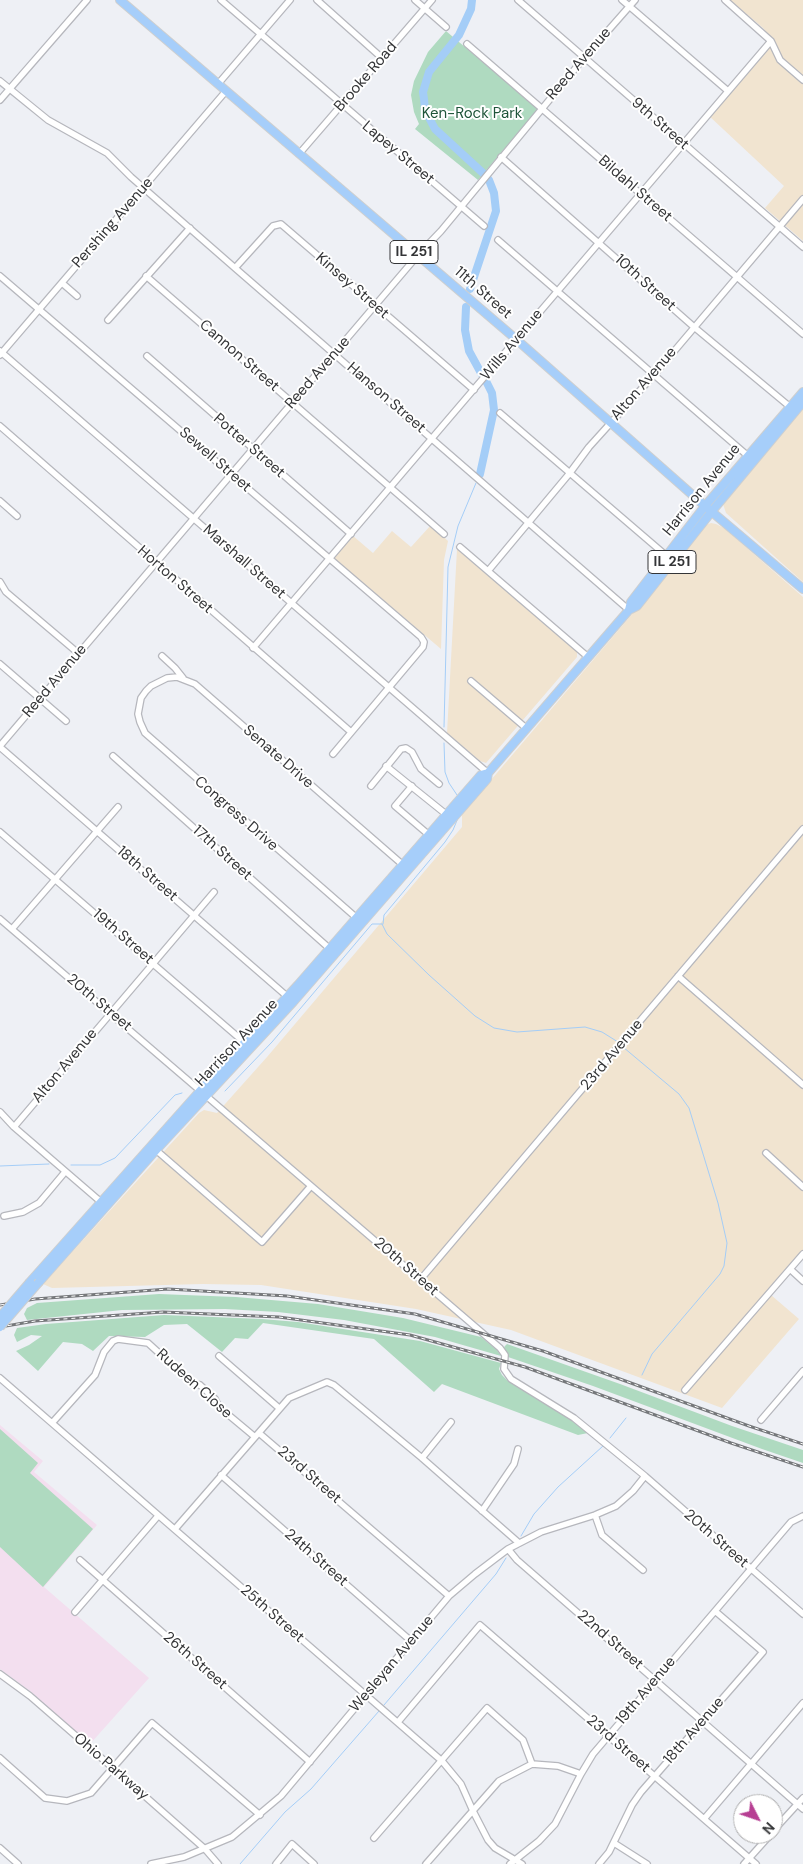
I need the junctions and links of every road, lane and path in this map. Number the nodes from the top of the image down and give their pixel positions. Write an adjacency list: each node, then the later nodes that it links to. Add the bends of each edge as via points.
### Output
1 (87, 0): 24 (street)
2 (120, 0): 12 (main road, 11th Street / IL 251)
3 (221, 0): 16 (street, Lapey Street)
4 (290, 0): 16 (street)
5 (317, 0): 19 (street)
6 (415, 0): 14 (street)
7 (432, 0): 14 (street, Brooke Road)
8 (518, 0): 20 (street, 9th Street)
9 (622, 0): 13 (street)
10 (635, 0): 13 (street, Reed Avenue)
11 (725, 0): 17 (street)
12 (130, 3): 23 (main road, 11th Street / IL 251)
13 (630, 6): 20 (street, Reed Avenue); 26 (street)
14 (425, 8): 15 (street); 19 (street, Brooke Road)
15 (446, 26)
16 (260, 34): 23 (street); 28 (street, Lapey Street)
17 (772, 41): 21 (street, via 780,60); 26 (street, Wills Avenue)
18 (466, 44): 29 (street, Bildahl Street)
19 (382, 58): 28 (street, Brooke Road)
20 (584, 58): 29 (street, Reed Avenue); 30 (street, 9th Street)
21 (803, 80)
22 (0, 81): 24 (street, Hanson Street)
23 (218, 84): 25 (main road, 11th Street / IL 251)
24 (9, 89): 27 (street); 33 (street, Hanson Street, via 48,120 103,150)
25 (226, 91): 31 (main road, 11th Street / IL 251); 33 (street, Pershing Avenue)
26 (728, 91): 30 (street, Wills Avenue)
27 (0, 100)
28 (342, 105): 31 (street, Brooke Road); 36 (street, Lapey Street)
29 (542, 108): 32 (street, Reed Avenue); 34 (street, Bildahl Street)
30 (684, 144): 34 (street, Wills Avenue); 38 (street, 9th Street)
31 (299, 154): 43 (main road, 11th Street / IL 251)
32 (501, 157): 36 (street, Reed Avenue); 41 (street, 10th Street)
33 (144, 188): 39 (street, Hanson Street); 48 (street, Pershing Avenue)
34 (641, 194): 41 (street, Wills Avenue); 47 (street, Bildahl Street)
35 (803, 199): 38 (street, Alton Avenue)
36 (461, 207): 37 (street, Lapey Street); 43 (street, Reed Avenue)
37 (484, 226)
38 (779, 227): 42 (street, 9th Street); 47 (street, Alton Avenue)
39 (190, 228): 44 (street, Hanson Street); 46 (street)
40 (498, 240): 49 (street)
41 (599, 243): 49 (street, Wills Avenue); 54 (street, 10th Street)
42 (803, 248)
43 (418, 255): 51 (street, Reed Avenue); 56 (main road, 11th Street / IL 251)
44 (235, 268): 51 (street, Kinsey Street, via 273,226 281,224); 58 (street, Hanson Street)
45 (0, 276): 52 (street, Sewell Street)
46 (146, 276): 53 (street); 63 (street, Cannon Street)
47 (736, 277): 54 (street, Alton Avenue); 55 (street, Bildahl Street)
48 (62, 283): 50 (street); 52 (street, Pershing Avenue)
49 (558, 291): 56 (street, Wills Avenue); 60 (street)
50 (77, 296)
51 (375, 306): 58 (street, Reed Avenue); 61 (street, Kinsey Street)
52 (38, 309): 57 (street, Pershing Avenue); 73 (street, Sewell Street)
53 (108, 320)
54 (694, 326): 60 (street, Alton Avenue); 65 (street, 10th Street)
55 (803, 334)
56 (516, 340): 61 (street, Wills Avenue); 67 (main road, 11th Street / IL 251)
57 (1, 353): 78 (street, Marshall Street)
58 (335, 354): 63 (street, Reed Avenue); 69 (street, Hanson Street)
59 (147, 356): 70 (street, Potter Street)
60 (654, 375): 67 (street, Alton Avenue); 71 (street)
61 (474, 390): 69 (street, Wills Avenue)
62 (803, 392): 65 (main road, Harrison Avenue)
63 (292, 402): 70 (street, Reed Avenue); 74 (street, Cannon Street)
64 (803, 402): 76 (main road, Harrison Avenue)
65 (789, 406): 71 (main road, Harrison Avenue)
66 (500, 413): 72 (street)
67 (611, 422): 72 (street, Alton Avenue); 76 (main road, 11th Street / IL 251)
68 (0, 426): 85 (street, Horton Street)
69 (433, 438): 74 (street, Wills Avenue); 79 (street, Hanson Street)
70 (253, 450): 73 (street, Reed Avenue); 80 (street, Potter Street)
71 (748, 456): 76 (main road, Harrison Avenue)
72 (570, 474): 79 (street, Alton Avenue); 84 (street)
73 (232, 475): 78 (street, Reed Avenue); 83 (street, Sewell Street)
74 (390, 488): 80 (street, Wills Avenue); 81 (street, Cannon Street)
75 (0, 501): 77 (street)
76 (709, 509): 84 (main road, Harrison Avenue); 88 (main road, 11th Street)
77 (17, 516)
78 (194, 518): 85 (street, Reed Avenue); 89 (street, Marshall Street)
79 (529, 522): 86 (street, Alton Avenue); 90 (street, Hanson Street)
80 (351, 534): 83 (street, Wills Avenue)
81 (444, 534)
82 (460, 547): 86 (street)
83 (330, 559): 89 (street, Wills Avenue); 98 (street, Sewell Street, via 424,642)
84 (670, 559): 90 (main road, Harrison Avenue, via 631,602)
85 (156, 563): 91 (street, Horton Street); 92 (street, Reed Avenue)
86 (488, 571): 94 (street)
87 (0, 582): 92 (street, via 6,592)
88 (803, 590)
89 (292, 604): 91 (street, Wills Avenue); 98 (street, Marshall Street)
90 (629, 610): 94 (main road, Harrison Avenue)
91 (253, 648): 102 (street, Horton Street)
92 (78, 653): 99 (street, Reed Avenue)
93 (162, 656): 96 (street, Senate Drive)
94 (588, 658): 101 (main road, Harrison Avenue)
95 (0, 664): 99 (street)
96 (183, 678): 117 (street, Senate Drive, via 195,684); 122 (street, Congress Drive, via 167,678 151,686 141,698 138,714 145,733)
97 (472, 681): 101 (street)
98 (388, 688): 102 (street); 107 (street, Marshall Street)
99 (40, 699): 100 (street); 103 (street, Reed Avenue)
100 (66, 721)
101 (526, 728): 107 (main road, Harrison Avenue)
102 (351, 732): 104 (street)
103 (0, 747): 114 (street, 18th Street)
104 (333, 754)
105 (113, 756): 124 (street, 17th Street)
106 (386, 766): 108 (street, via 401,749 406,748); 109 (street); 110 (street)
107 (488, 773): 112 (main road, Harrison Avenue, via 480,775); 122 (main road, Harrison Avenue, via 487,780)
108 (439, 784)
109 (371, 786)
110 (412, 786): 112 (street); 116 (street, via 395,806)
111 (118, 807): 114 (street)
112 (447, 815): 116 (main road, Harrison Avenue)
113 (803, 829): 126 (street, 23rd Avenue)
114 (97, 831): 118 (street); 120 (street, 18th Street)
115 (0, 832): 118 (street, 19th Street)
116 (430, 836): 117 (main road, Harrison Avenue)
117 (403, 866): 122 (main road, Harrison Avenue)
118 (56, 879): 123 (street); 125 (street, 19th Street)
119 (214, 892): 120 (street, Alton Avenue)
120 (195, 915): 125 (street, Alton Avenue); 127 (street, 18th Street)
121 (0, 919): 123 (street, 20th Street)
122 (360, 921): 124 (main road, Harrison Avenue); 127 (main road, Harrison Avenue)
123 (12, 929): 128 (street, 20th Street)
124 (330, 949): 127 (main road, Harrison Avenue)
125 (153, 963): 128 (street, Alton Avenue); 129 (street, 19th Street)
126 (678, 976): 130 (street); 144 (street, 23rd Avenue)
127 (291, 1000): 129 (main road, Harrison Avenue); 132 (main road, Harrison Avenue)
128 (110, 1013): 131 (street, 20th Street); 134 (street, Alton Avenue)
129 (246, 1043): 131 (main road, Harrison Avenue)
130 (803, 1085)
131 (201, 1090): 132 (street, 20th Street); 140 (main road, Harrison Avenue)
132 (207, 1096): 135 (main road, Harrison Avenue); 138 (street, 20th Street)
133 (0, 1112): 134 (street)
134 (14, 1127): 137 (street)
135 (156, 1150): 138 (street, via 262,1242); 147 (main road, Harrison Avenue, bridge)
136 (766, 1153): 139 (street)
137 (65, 1172): 140 (street); 141 (street, via 38,1202 23,1212)
138 (311, 1186): 144 (street, 20th Street)
139 (803, 1186)
140 (101, 1202): 146 (main road, Harrison Avenue, bridge)
141 (4, 1216)
142 (803, 1254): 143 (street)
143 (790, 1269): 145 (street); 151 (street)
144 (420, 1280): 160 (street, 20th Street, via 503,1351 504,1369 511,1379 574,1418)
145 (803, 1281)
146 (0, 1317)
147 (0, 1327)
148 (219, 1356): 152 (street)
149 (803, 1372): 153 (street)
150 (0, 1378): 155 (street, 25th Street)
151 (685, 1390)
152 (279, 1408): 156 (street); 158 (street, via 288,1398 327,1382)
153 (761, 1420)
154 (452, 1422): 158 (street)
155 (52, 1423): 156 (street, Rudeen Close, via 95,1375 104,1352 116,1340 127,1340 148,1342 192,1383 200,1385 219,1407); 163 (street, 25th Street)
156 (257, 1435): 159 (street); 172 (street, 23rd Street)
157 (518, 1449): 161 (street, via 514,1464)
158 (422, 1458): 161 (street)
159 (221, 1475): 165 (street); 176 (street, 24th Street)
160 (645, 1476): 162 (street, Wesleyan Avenue, via 616,1506); 169 (street, 20th Street)
161 (482, 1511): 166 (street)
162 (595, 1515): 166 (street, Wesleyan Avenue, via 541,1532); 170 (street, via 602,1536)
163 (158, 1516): 165 (street, 25th Street); 171 (street)
164 (803, 1516): 169 (street, 19th Avenue, via 791,1522)
165 (175, 1529): 179 (street, 25th Street)
166 (519, 1543): 167 (street, Wesleyan Avenue)
167 (508, 1549): 172 (street, Wesleyan Avenue); 178 (street, 22nd Street)
168 (80, 1560): 171 (street, 26th Street)
169 (750, 1568): 173 (street, 19th Avenue); 174 (street, 20th Street)
170 (642, 1570)
171 (103, 1581): 175 (street); 186 (street, 26th Street)
172 (449, 1596): 176 (street, Wesleyan Avenue)
173 (715, 1610): 178 (street, 19th Avenue); 181 (street, 18th Avenue, via 763,1652)
174 (802, 1610)
175 (75, 1612)
176 (412, 1641): 179 (street, Wesleyan Avenue)
177 (0, 1674): 189 (street, Ohio Parkway)
178 (656, 1680): 181 (street, 22nd Street); 183 (street, 19th Avenue)
179 (366, 1696): 182 (street, 25th Street); 186 (street, Wesleyan Avenue)
180 (803, 1703): 188 (street)
181 (702, 1721): 188 (street, 22nd Street); 191 (street, 18th Avenue)
182 (398, 1722): 183 (street, 23rd Street, via 480,1625); 185 (street, 25th Street)
183 (608, 1736): 190 (street, 19th Avenue); 191 (street, 23rd Street)
184 (0, 1758): 189 (street, via 45,1798 67,1801 91,1793)
185 (442, 1761): 187 (street, via 487,1708 523,1740); 195 (street, 25th Street, via 461,1784); 199 (street)
186 (310, 1762): 196 (street, Wesleyan Avenue)
187 (532, 1764): 190 (street, via 558,1766); 195 (street, via 499,1782)
188 (751, 1764): 193 (street, 22nd Street); 197 (street)
189 (114, 1768): 196 (street, via 152,1723); 203 (street, Ohio Parkway)
190 (581, 1774): 205 (street, 19th Avenue, via 555,1824)
191 (654, 1776): 197 (street, 23rd Street); 200 (street, 18th Avenue, via 632,1805)
192 (803, 1798): 193 (street)
193 (798, 1804): 194 (street, 22nd Street); 198 (street)
194 (803, 1809)
195 (473, 1811): 205 (street, 25th Street, via 488,1840); 211 (street)
196 (260, 1815): 203 (street, Wesleyan Avenue, via 232,1837)
197 (704, 1819): 204 (street, 23rd Street)
198 (783, 1821)
199 (374, 1838)
200 (614, 1843): 214 (street, 18th Avenue); 215 (street)
201 (762, 1844): 204 (street)
202 (0, 1848): 206 (street)
203 (205, 1850): 207 (street, Wesleyan Avenue); 208 (street, Ohio Parkway)
204 (749, 1858): 216 (street); 217 (street, 23rd Street)
205 (515, 1859): 212 (street, 19th Avenue); 213 (street, 25th Street)
206 (18, 1864)
207 (151, 1864)
208 (218, 1864)
209 (276, 1864): 210 (street, via 292,1844)
210 (314, 1864)
211 (426, 1864)
212 (510, 1864)
213 (522, 1864)
214 (599, 1864)
215 (648, 1864)
216 (744, 1864)
217 (756, 1864)

